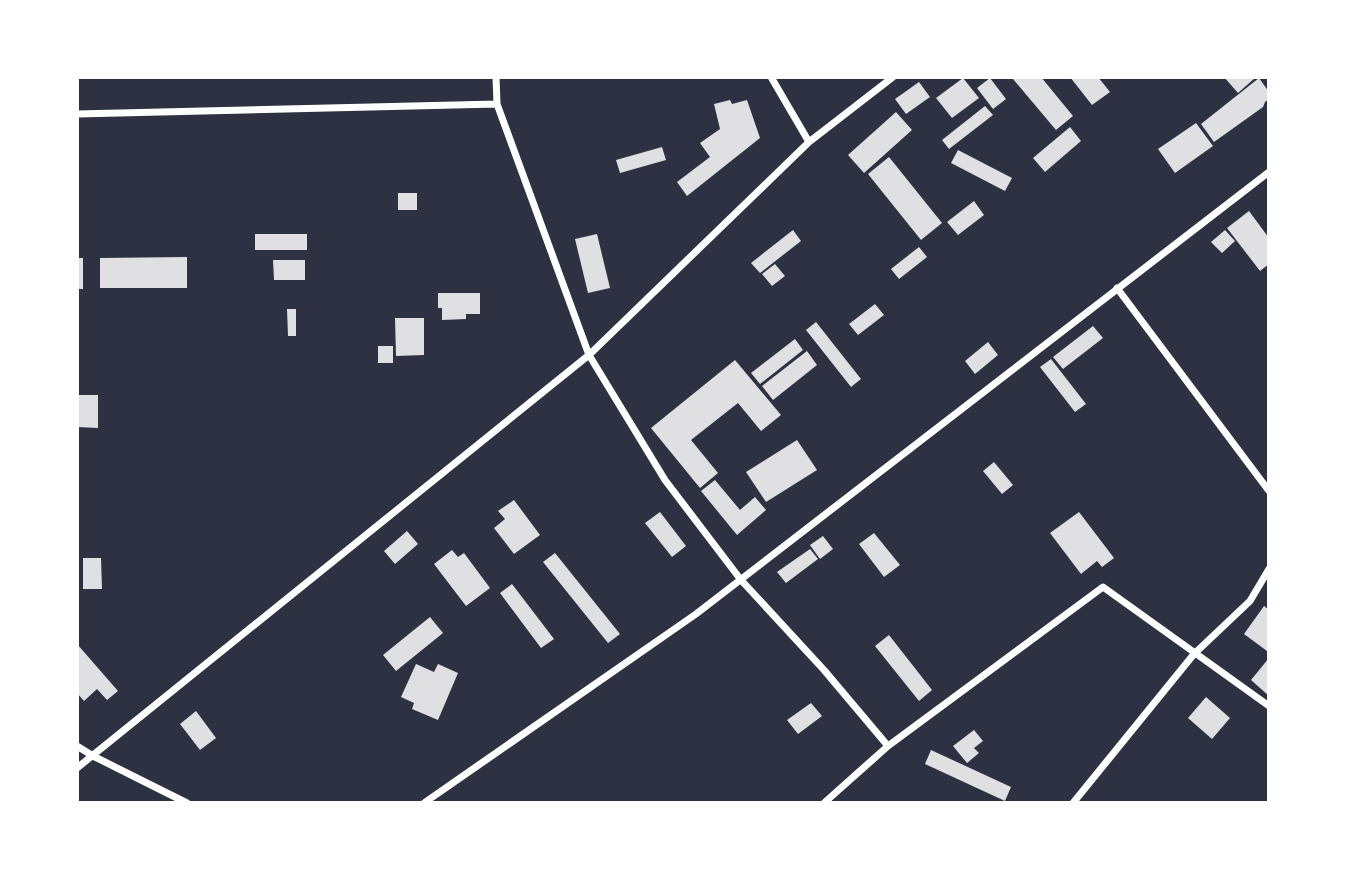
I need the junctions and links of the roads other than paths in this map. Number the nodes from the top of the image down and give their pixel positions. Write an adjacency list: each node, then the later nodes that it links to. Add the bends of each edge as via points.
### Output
1 (496, 77): 4 (street)
2 (771, 77): 6 (street)
3 (893, 77): 6 (street)
4 (497, 104): 5 (street); 9 (street)
5 (77, 114)
6 (809, 142): 9 (street)
7 (1269, 172): 8 (street)
8 (1118, 288): 10 (street); 12 (street)
9 (589, 355): 12 (street, via 665,480); 17 (street)
10 (1269, 491)
11 (1269, 569): 13 (street, via 1250,601)
12 (741, 580): 16 (street); 20 (street)
13 (1194, 653): 14 (street); 16 (street, via 1103,587); 22 (street)
14 (1269, 706)
15 (77, 746): 17 (street)
16 (887, 746): 21 (street)
17 (93, 756): 18 (street); 19 (street)
18 (77, 768)
19 (187, 803)
20 (424, 803)
21 (824, 803)
22 (1073, 803)

